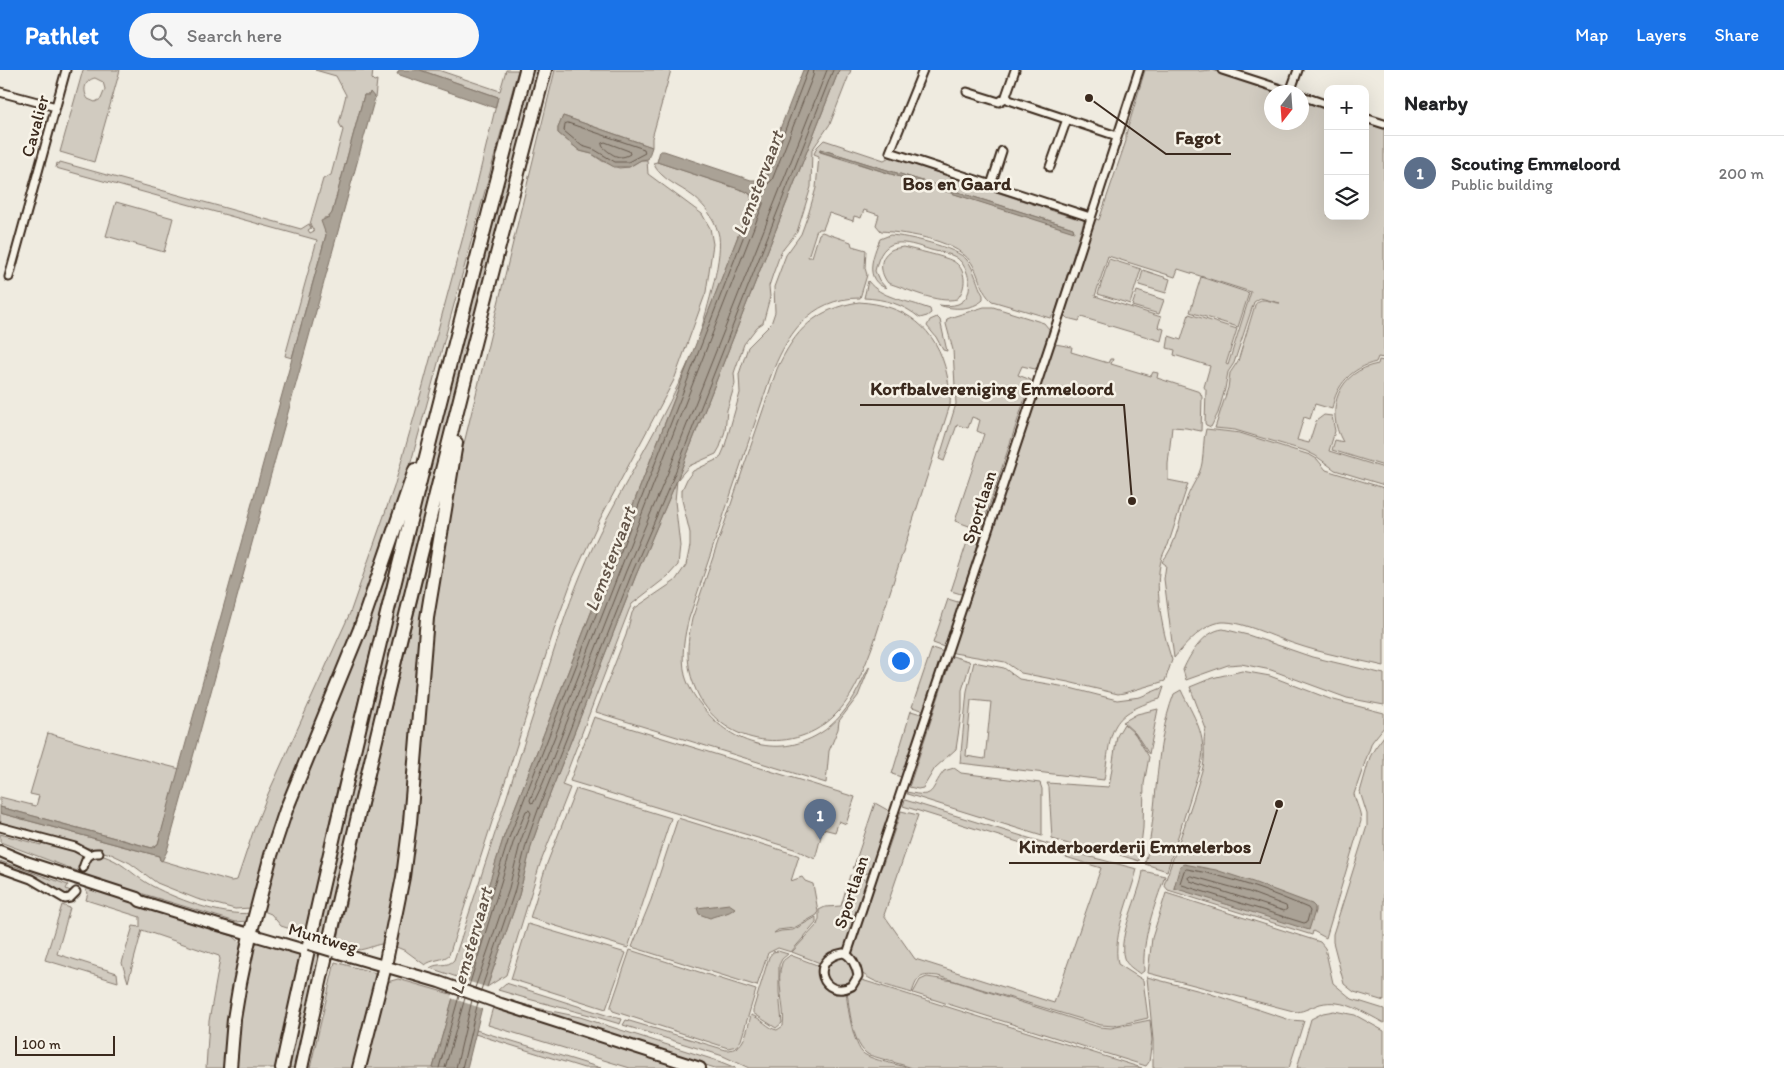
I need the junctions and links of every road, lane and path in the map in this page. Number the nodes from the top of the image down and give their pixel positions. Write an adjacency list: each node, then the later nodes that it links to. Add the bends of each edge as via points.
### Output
1 (66, 70): 16 (street, Cavalier)
2 (526, 70): 27 (highway)
3 (545, 70): 26 (highway)
4 (923, 70): 23 (street, via 890,152)
5 (1015, 70): 13 (street)
6 (1139, 70): 20 (street, Sportlaan)
7 (1222, 70): 9 (street)
8 (1298, 70): 10 (street)
9 (1268, 85)
10 (1293, 85)
11 (0, 92): 16 (street)
12 (967, 92): 13 (street, via 999,102)
13 (1007, 97): 17 (street)
14 (1309, 98): 15 (street)
15 (1324, 104)
16 (56, 107): 25 (street, Cavalier)
17 (1066, 119): 20 (street); 22 (street)
18 (1369, 119): 19 (street)
19 (1384, 124)
20 (1117, 136): 24 (street, Sportlaan)
21 (1002, 151): 23 (street)
22 (1050, 167)
23 (991, 185): 24 (street)
24 (1090, 217): 36 (street, Sportlaan)
25 (9, 277)
26 (470, 357): 37 (highway, via 432,578 406,860); 40 (highway, via 378,726)
27 (434, 422): 35 (highway, via 363,620 286,810); 39 (highway)
28 (0, 827): 31 (street, via 75,846)
29 (99, 853): 31 (street)
30 (2, 854): 35 (main road, Muntweg)
31 (90, 855): 33 (street)
32 (0, 868): 34 (street, via 31,879 65,899)
33 (83, 868)
34 (76, 892)
35 (251, 931): 37 (main road, Muntweg, bridge); 38 (highway, via 236,1010)
36 (847, 954): 36 (street, Sportlaan, via 832,957 823,966 824,979 839,990 852,986 858,978 858,971)
37 (384, 969): 41 (highway); 42 (main road, Muntweg, via 498,1002)
38 (230, 1068)
39 (282, 1068)
40 (301, 1068)
41 (360, 1068)
42 (700, 1068)

